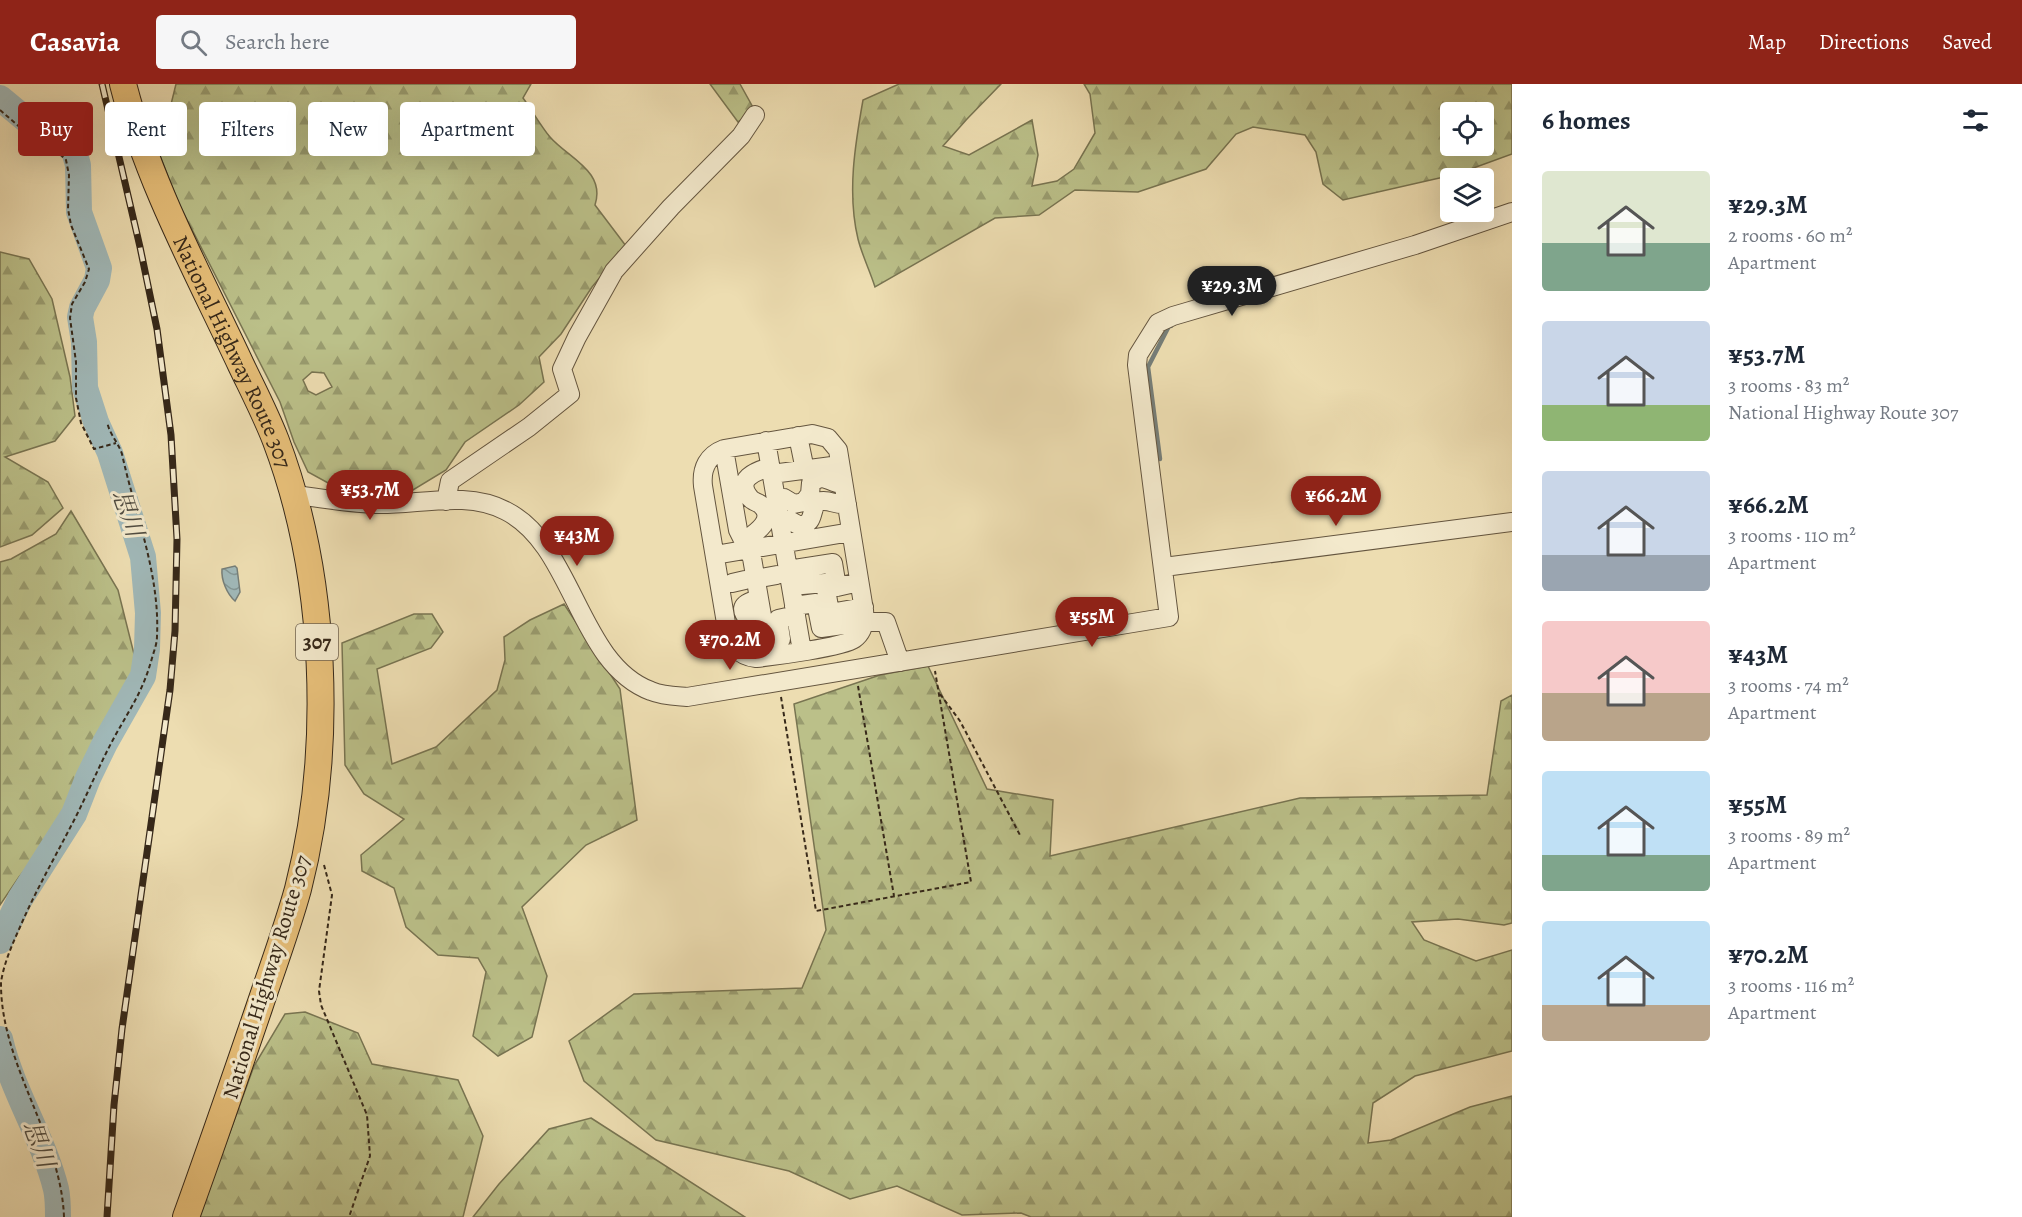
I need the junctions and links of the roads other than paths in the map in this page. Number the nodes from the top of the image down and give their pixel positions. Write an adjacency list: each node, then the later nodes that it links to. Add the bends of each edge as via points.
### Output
1 (123, 84): 11 (highway, National Highway Route 307 / 307, via 158,188 275,438)
2 (755, 115): 13 (street, via 741,136 614,271 562,369 570,394 450,482)
3 (1512, 212): 21 (street, via 1158,323 1138,355 1137,365)
4 (798, 436): 5 (street); 7 (street, via 818,434 828,438 838,450); 8 (street)
5 (766, 441): 6 (street); 9 (street)
6 (724, 449): 19 (street, via 736,521); 20 (street, via 708,461 702,480)
7 (841, 465): 8 (street); 10 (street)
8 (805, 470): 9 (street)
9 (771, 471): 12 (street); 19 (street, via 754,471 745,484 746,492 766,512 761,530)
10 (843, 484): 12 (street, via 819,477 811,483 804,502 794,504 784,498); 14 (street)
11 (295, 495): 13 (street, via 379,504); 31 (highway, National Highway Route 307 / 307, via 314,599 320,683 320,750 312,819 294,900)
12 (776, 499): 15 (street)
13 (446, 501): 30 (street, via 491,504 523,520 550,555 609,658 621,674 651,691 687,697)
14 (847, 504): 15 (street, via 817,502 812,519 804,526); 17 (street)
15 (780, 521): 18 (street)
16 (1512, 522): 21 (street)
17 (851, 532): 18 (street); 23 (street)
18 (783, 544): 19 (street); 22 (street)
19 (748, 547): 20 (street); 22 (street); 24 (street)
20 (715, 555): 27 (street)
21 (1164, 567): 30 (street, via 1169,617)
22 (780, 577): 23 (street, via 833,563 837,587); 24 (street); 25 (street); 26 (street, via 825,583 830,613)
23 (859, 582): 26 (street)
24 (751, 591): 27 (street, via 743,610 751,623 749,632); 28 (street)
25 (795, 610): 26 (street, via 816,603 821,628); 28 (street, via 778,619 782,639); 29 (street)
26 (864, 615): 29 (street, via 859,634 849,642); 30 (street, via 886,622)
27 (729, 636): 28 (street, via 734,648 743,655 756,658)
28 (768, 649): 29 (street)
29 (802, 651)
30 (900, 662)
31 (186, 1217)

